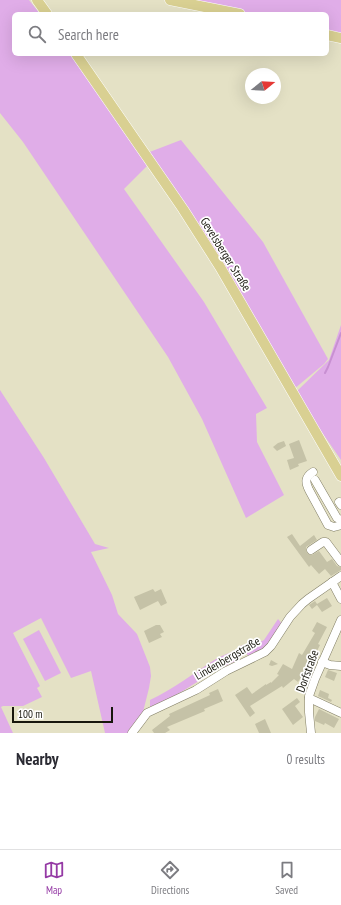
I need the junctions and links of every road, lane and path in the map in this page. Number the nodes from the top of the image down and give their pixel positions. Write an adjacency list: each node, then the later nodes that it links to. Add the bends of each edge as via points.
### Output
1 (37, 0): 3 (main road)
2 (170, 0): 4 (main road)
3 (46, 12)
4 (230, 12)
5 (329, 35): 6 (main road)
6 (341, 38)
7 (77, 56): 9 (main road, Gevelsberger Straße, via 220,267)
8 (313, 472): 12 (street, via 306,478 306,485 328,525 334,528)
9 (341, 476)
10 (315, 480): 11 (street, via 337,518)
11 (341, 520)
12 (341, 525)
13 (311, 550): 14 (street, via 326,542)
14 (341, 562)
15 (341, 576): 16 (street, Lindenbergstraße)
16 (332, 582): 17 (street); 23 (street, Lindenbergstraße, via 298,608 265,652 226,670 196,690 147,713)
17 (341, 599)
18 (341, 620): 19 (street, Dorfstraße)
19 (322, 662): 20 (street); 21 (street, Dorfstraße)
20 (341, 666)
21 (309, 698): 22 (street); 24 (street, Dorfstraße)
22 (341, 713)
23 (132, 733)
24 (310, 733)

